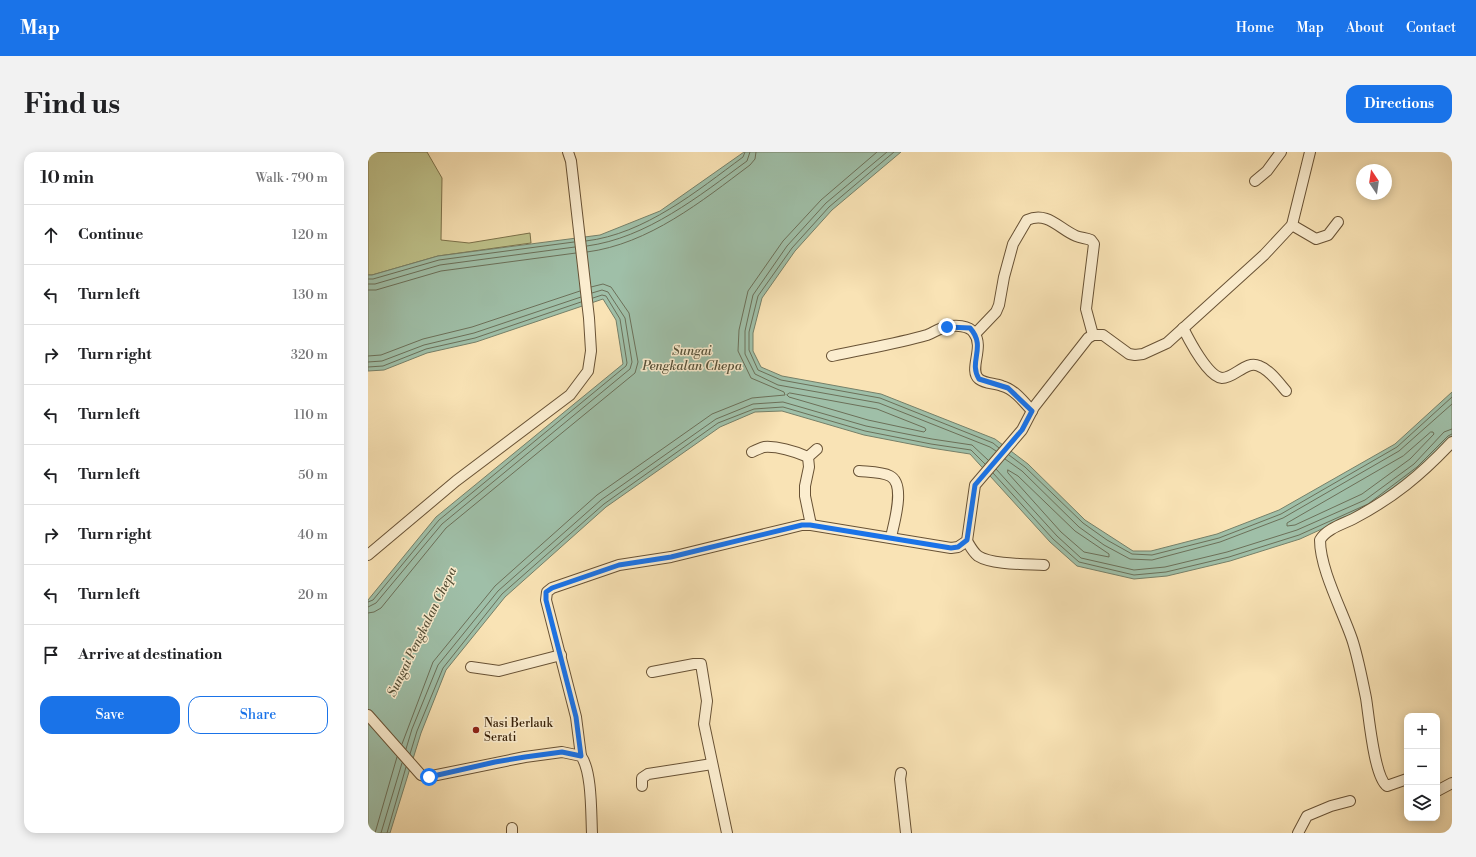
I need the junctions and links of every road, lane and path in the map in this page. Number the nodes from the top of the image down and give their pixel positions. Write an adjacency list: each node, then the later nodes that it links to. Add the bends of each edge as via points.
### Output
1 (568, 152): 21 (street, via 589,318 590,362 582,380 570,395 456,482)
2 (1281, 152): 4 (street, via 1267,171)
3 (1310, 152): 6 (street)
4 (1255, 181)
5 (1338, 222): 6 (street, via 1328,235 1316,239)
6 (1292, 225): 7 (street, via 1264,255)
7 (1183, 328): 9 (street, via 1167,343 1135,355 1129,354 1103,335); 11 (street, via 1195,353 1216,375 1226,377 1243,368 1260,366)
8 (975, 334): 9 (street, via 996,312 999,305 1013,244 1027,220 1038,218 1052,220 1077,237 1091,240 1094,244 1086,309); 10 (street, via 967,327 947,327 927,335); 12 (street, via 978,353 975,365 979,379 1008,388)
9 (1093, 336): 12 (street)
10 (832, 356)
11 (1286, 391)
12 (1032, 411): 20 (street, via 1022,430 975,485)
13 (1452, 442): 30 (street, via 1432,464 1396,494 1327,532 1320,540 1325,566 1352,640 1366,698 1376,765 1383,783 1388,786)
14 (817, 449): 16 (street)
15 (752, 452): 16 (street, via 763,447 800,453)
16 (808, 457): 18 (street, via 805,496)
17 (859, 471): 19 (street, via 889,475 899,485)
18 (810, 525): 19 (street); 23 (street, via 671,557 619,565 552,588 546,592 546,600)
19 (891, 538): 20 (street, via 951,548 958,547)
20 (967, 540): 22 (street, via 972,550 990,560)
21 (368, 555)
22 (1044, 565)
23 (561, 655): 24 (street, via 499,671); 27 (street, via 576,717)
24 (471, 667)
25 (652, 672): 28 (street, via 701,664 707,701 704,724)
26 (368, 715): 27 (street, via 421,775 427,777 495,762 562,752)
27 (581, 756): 35 (street, via 585,761 587,774)
28 (712, 764): 32 (street, via 648,774 642,778); 36 (street)
29 (901, 773): 37 (street)
30 (1404, 780)
31 (1452, 783): 33 (street)
32 (642, 786)
33 (1440, 789)
34 (1350, 801): 38 (street, via 1307,816)
35 (592, 833)
36 (727, 833)
37 (906, 833)
38 (1298, 833)

